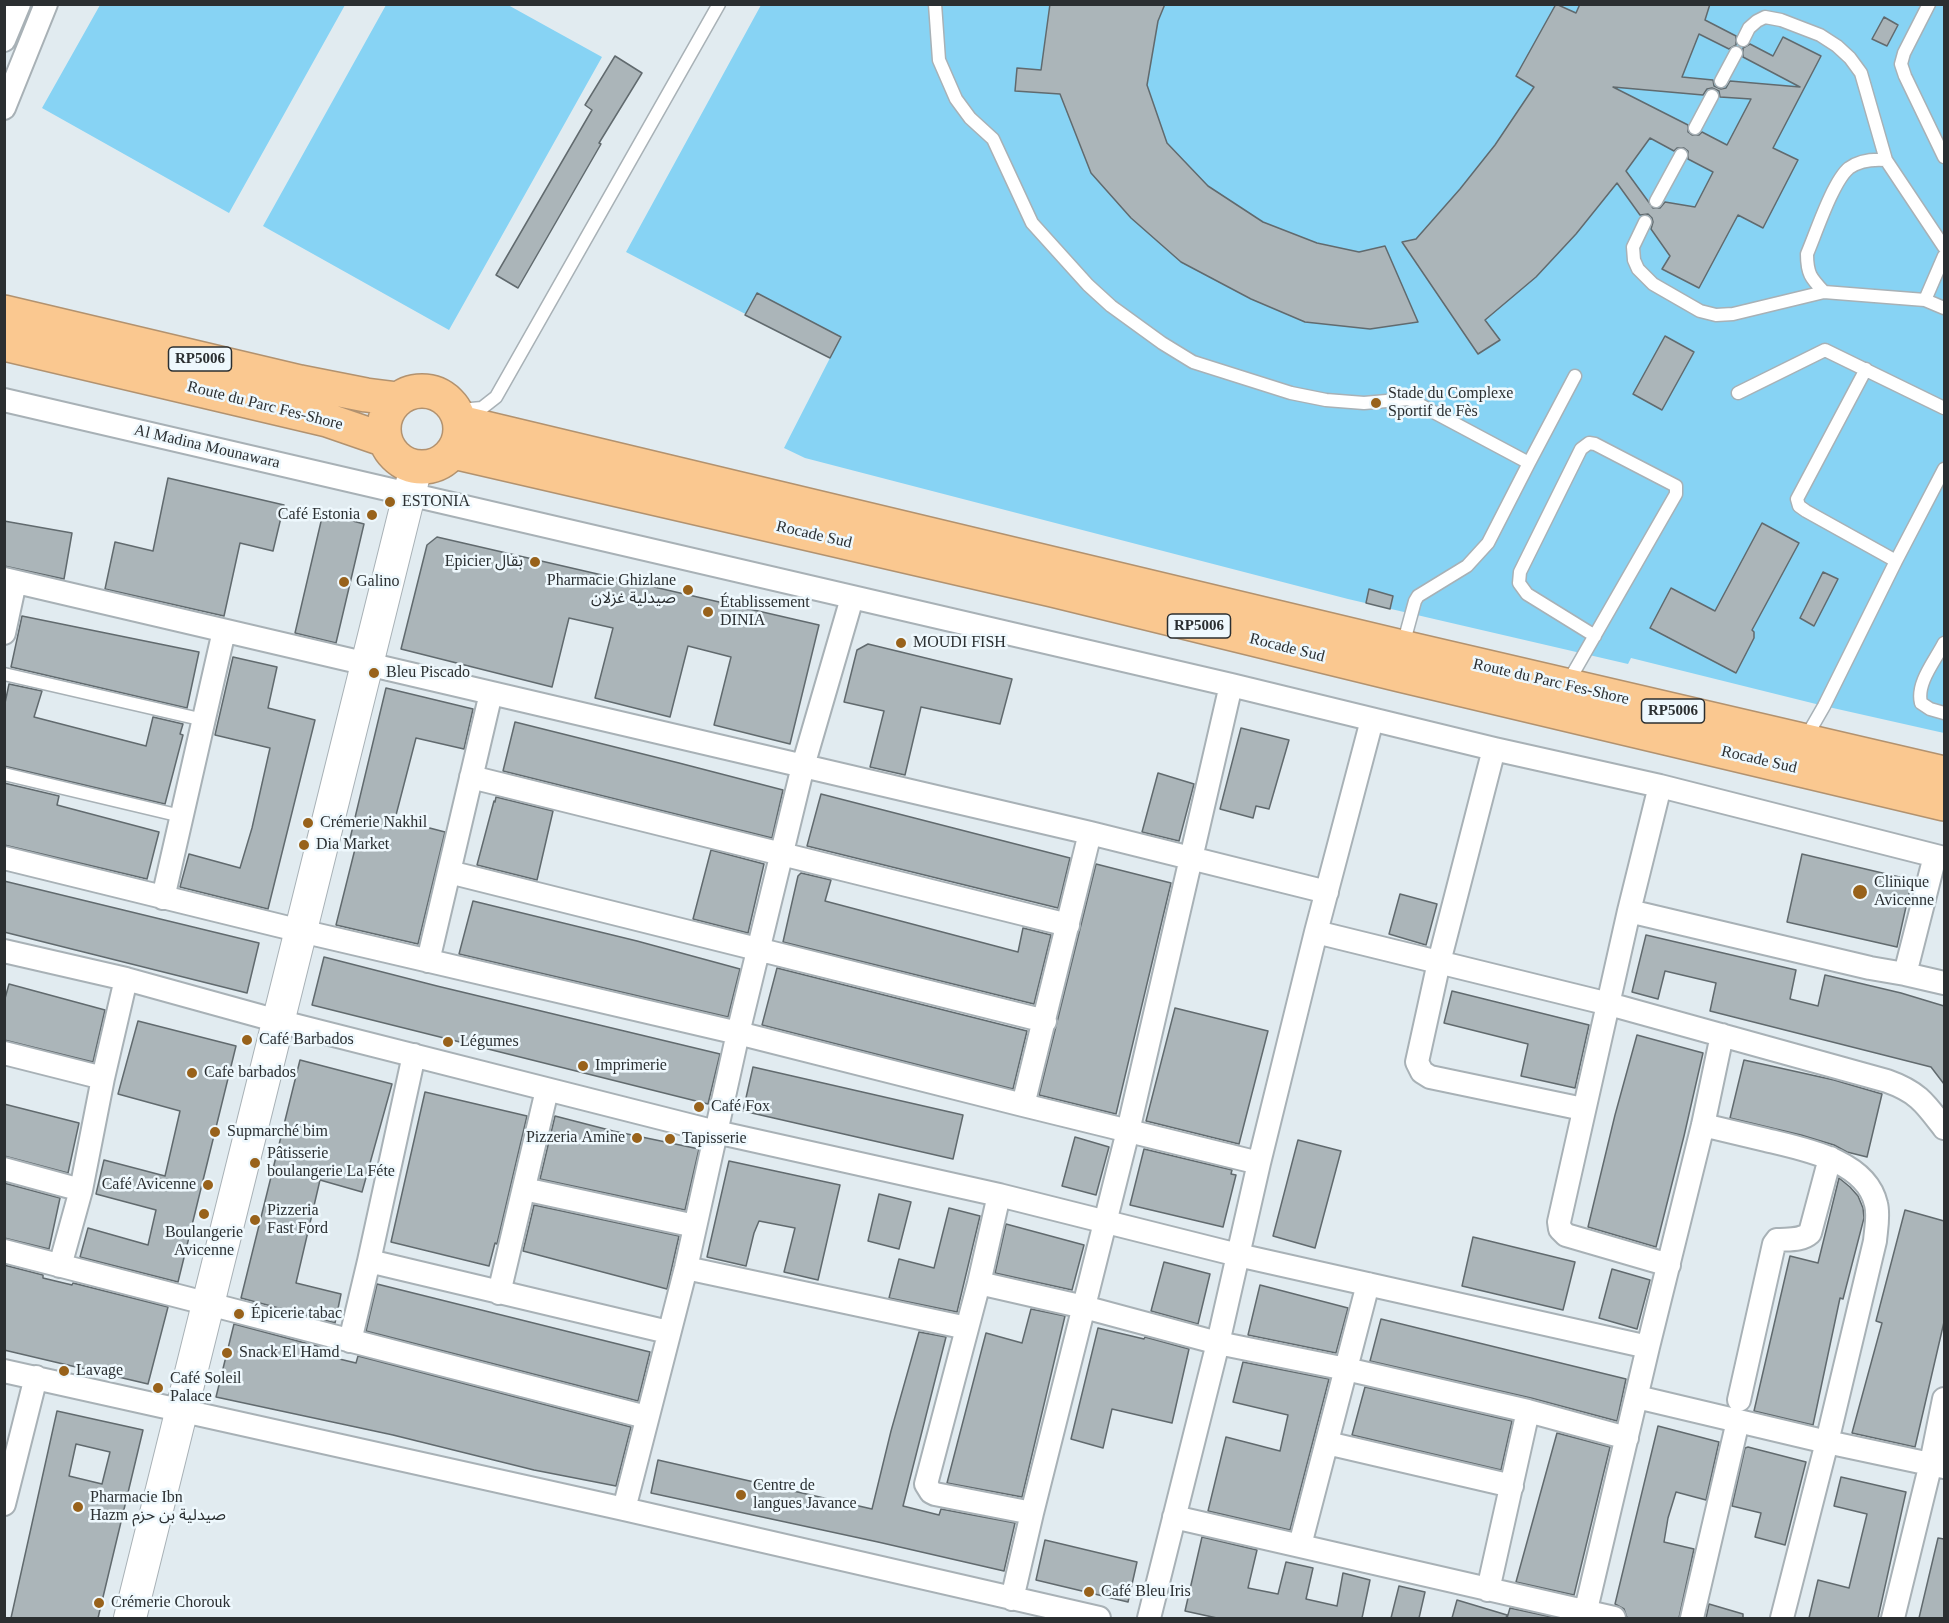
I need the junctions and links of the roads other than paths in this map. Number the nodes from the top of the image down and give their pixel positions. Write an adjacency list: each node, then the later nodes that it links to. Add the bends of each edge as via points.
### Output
1 (19, 4): 6 (street)
2 (46, 4): 11 (street)
3 (719, 4): 31 (lane, via 496,398)
4 (935, 4): 33 (lane, via 939,60 956,99 993,139 1032,223 1111,306 1193,362 1326,400 1364,403 1408,399)
5 (1929, 4): 14 (lane, via 1902,64)
6 (4, 40)
7 (1743, 40): 15 (lane, via 1749,28 1765,17 1820,35 1837,46 1860,73)
8 (1736, 53): 9 (lane)
9 (1721, 81)
10 (1713, 96): 12 (lane)
11 (4, 108)
12 (1695, 128)
13 (1681, 155): 16 (lane)
14 (1944, 157)
15 (1886, 160): 18 (lane); 20 (lane, via 1863,161 1840,178 1807,254 1810,277)
16 (1656, 201)
17 (1645, 222): 20 (lane, via 1633,247 1638,269 1653,284 1700,311 1733,314)
18 (1944, 247)
19 (1944, 256): 21 (lane)
20 (1824, 292): 21 (lane)
21 (1925, 300): 22 (lane)
22 (1944, 308)
23 (4, 312): 28 (highway, Route du Parc Fes-Shore / RP5006, via 300,382)
24 (4, 344): 32 (highway, Route du Parc Fes-Shore / RP5006, via 327,420)
25 (1866, 369): 27 (lane, via 1825,350); 30 (lane); 36 (lane, via 1797,499 1806,511)
26 (1575, 376): 33 (lane)
27 (1738, 393)
28 (398, 399): 31 (highway, RP5006, via 410,393 436,393 447,400); 32 (highway, via 388,411)
29 (4, 400): 35 (street, Al Madina Mounawara)
30 (1944, 408)
31 (456, 428): 35 (highway, via 446,459 426,467); 43 (highway, Rocade Sud / RP5006); 59 (highway, Rocade Sud / RP5006, via 1040,587)
32 (385, 440): 35 (highway)
33 (1529, 462): 43 (lane, via 1477,557 1418,596)
34 (1944, 469): 36 (lane)
35 (413, 480): 38 (street, Al Madina Mounawara, via 483,512); 44 (street)
36 (1896, 561): 52 (lane)
37 (10, 580): 39 (street); 40 (street)
38 (852, 598): 46 (street, Al Madina Mounawara); 54 (street)
39 (224, 631): 44 (street); 50 (street)
40 (4, 633)
41 (1595, 636): 41 (lane, via 1676,494 1676,486 1589,444 1581,449 1520,572 1519,583 1527,594); 47 (lane)
42 (1944, 644): 49 (lane, via 1919,695 1921,703)
43 (1402, 647): 47 (highway, Route du Parc Fes-Shore / RP5006)
44 (367, 664): 48 (street); 71 (street)
45 (4, 674): 50 (lane)
46 (1231, 685): 51 (street, Al Madina Mounawara); 65 (street)
47 (1566, 685): 52 (highway, Route du Parc Fes-Shore / RP5006)
48 (491, 693): 54 (street); 57 (street)
49 (1944, 713)
50 (204, 720): 60 (street)
51 (1372, 720): 53 (street, Al Madina Mounawara); 67 (street)
52 (1804, 741): 55 (highway, Route du Parc Fes-Shore / RP5006)
53 (1494, 749): 58 (street, Al Madina Mounawara); 76 (street)
54 (803, 766): 61 (street); 62 (street)
55 (1944, 773)
56 (4, 774): 60 (lane)
57 (471, 777): 62 (street); 66 (street)
58 (1660, 786): 63 (street, Al Madina Mounawara); 69 (street)
59 (1944, 804)
60 (182, 816): 68 (street)
61 (1090, 833): 65 (street); 70 (street)
62 (781, 854): 70 (street); 73 (street)
63 (1940, 857): 77 (street)
64 (4, 858): 68 (street)
65 (1191, 858): 67 (street); 93 (street)
66 (449, 872): 73 (street); 75 (street)
67 (1327, 892): 72 (street)
68 (162, 898): 71 (street)
69 (1629, 911): 77 (street); 80 (street)
70 (1068, 925): 82 (street)
71 (301, 931): 75 (street); 81 (street)
72 (1316, 932): 76 (street); 96 (street)
73 (759, 949): 82 (street); 83 (street)
74 (4, 951): 78 (street)
75 (428, 961): 83 (street)
76 (1439, 962): 80 (street); 90 (street, via 1417,1062 1422,1072 1430,1077)
77 (1905, 974): 79 (street)
78 (126, 979): 81 (street); 87 (street)
79 (1944, 983)
80 (1609, 1004): 84 (street); 90 (street)
81 (278, 1021): 86 (street); 112 (street)
82 (1045, 1021): 89 (street)
83 (738, 1032): 89 (street); 94 (street)
84 (1722, 1035): 91 (street); 92 (street, via 1904,1087 1916,1095)
85 (4, 1053): 87 (street)
86 (414, 1055): 88 (street); 105 (street)
87 (103, 1078): 99 (street)
88 (547, 1090): 94 (street); 98 (street)
89 (1023, 1105): 93 (street)
90 (1583, 1109): 106 (street, via 1560,1228 1566,1235)
91 (1704, 1125): 95 (street); 106 (street)
92 (1944, 1128)
93 (1128, 1131): 96 (street); 101 (street)
94 (716, 1132): 100 (street); 102 (street)
95 (1830, 1158): 125 (street, via 1810,1233 1774,1244); 129 (street, via 1856,1173 1869,1188 1876,1204 1877,1221)
96 (1259, 1163): 104 (street)
97 (4, 1168): 99 (street)
98 (524, 1189): 102 (street); 111 (street)
99 (81, 1190): 107 (street)
100 (999, 1195): 101 (street); 109 (street)
101 (1105, 1221): 104 (street); 113 (street)
102 (695, 1226): 108 (street)
103 (4, 1251): 107 (street)
104 (1238, 1255): 110 (street); 117 (street)
105 (369, 1261): 111 (street); 116 (street)
106 (1669, 1264): 118 (street)
107 (60, 1266): 112 (street)
108 (686, 1268): 114 (street); 115 (street)
109 (979, 1283): 113 (street); 114 (street)
110 (1368, 1284): 118 (street); 119 (street)
111 (499, 1293): 115 (street)
112 (208, 1303): 116 (street); 124 (street)
113 (1084, 1307): 117 (street); 135 (street)
114 (967, 1328): 135 (street, via 926,1484 935,1494)
115 (668, 1332): 127 (street)
116 (350, 1341): 127 (street)
117 (1218, 1343): 119 (street); 136 (street)
118 (1648, 1347): 122 (street)
119 (1347, 1369): 126 (street); 130 (street)
120 (4, 1371): 121 (street)
121 (36, 1377): 124 (street); 133 (street)
122 (1637, 1396): 125 (street); 128 (street)
123 (1944, 1399): 131 (street)
124 (181, 1410): 134 (street); 141 (street)
125 (1739, 1410): 129 (street); 145 (street)
126 (1528, 1411): 128 (street); 132 (street)
127 (646, 1417): 134 (street)
128 (1627, 1438): 140 (street)
129 (1827, 1442): 131 (street); 146 (street)
130 (1327, 1443): 132 (street); 137 (street)
131 (1938, 1465): 147 (street)
132 (1512, 1486): 138 (street)
133 (4, 1504)
134 (624, 1509): 139 (street)
135 (1032, 1513): 139 (street)
136 (1174, 1517): 137 (street); 143 (street)
137 (1300, 1545): 138 (street)
138 (1488, 1590): 140 (street)
139 (1012, 1599): 142 (street)
140 (1585, 1615): 144 (street)
141 (130, 1618)
142 (1099, 1618)
143 (1149, 1618)
144 (1614, 1618)
145 (1692, 1618)
146 (1782, 1618)
147 (1893, 1618)

